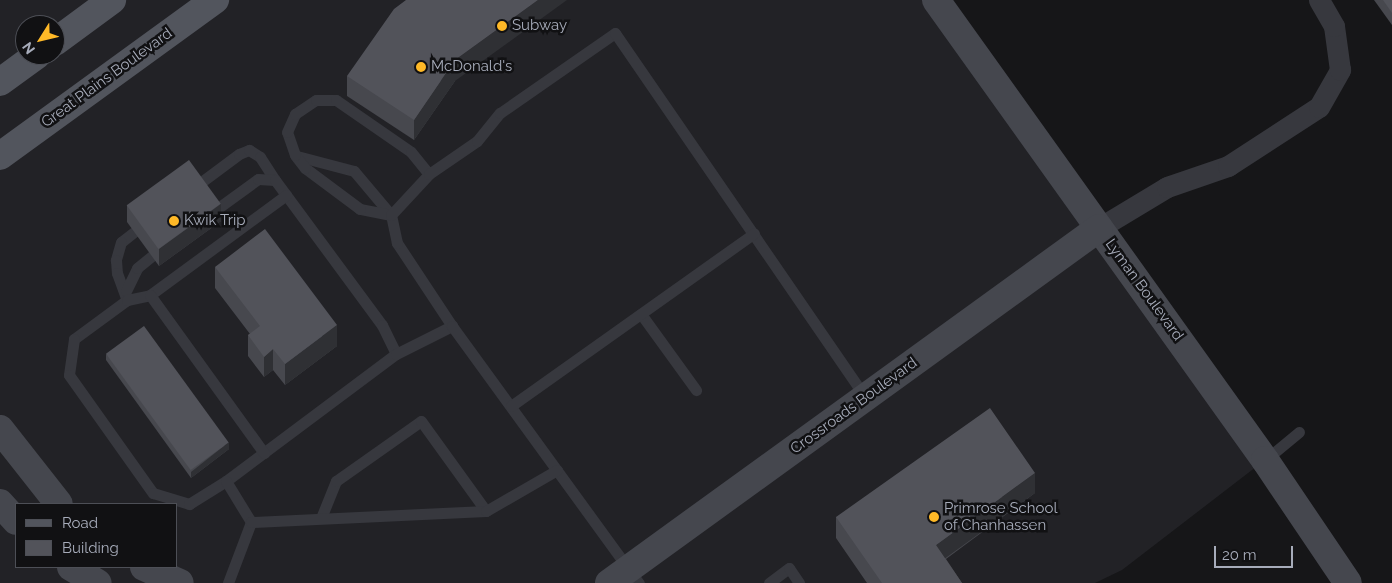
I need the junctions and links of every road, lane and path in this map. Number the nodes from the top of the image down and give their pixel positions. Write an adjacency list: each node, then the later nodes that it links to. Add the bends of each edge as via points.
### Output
1 (112, 0): 5 (main road)
2 (215, 0): 8 (main road, Great Plains Boulevard)
3 (936, 0): 16 (street, Lyman Boulevard)
4 (1319, 0): 16 (street, via 1334,26 1340,70 1318,108 1228,166 1167,187)
5 (65, 35)
6 (23, 65): 7 (main road)
7 (0, 82)
8 (0, 156)
9 (295, 156): 10 (lane, via 287,132 289,122 305,105 327,98 336,100 410,152); 15 (lane, via 319,180 360,209); 15 (lane, via 354,171)
10 (429, 174): 15 (lane); 18 (lane, via 477,141 500,113 615,33)
11 (275, 180): 12 (lane, via 260,157 250,150 239,154); 13 (lane); 14 (lane, via 258,179)
12 (196, 186)
13 (286, 195): 20 (lane); 24 (lane, via 382,325)
14 (214, 211)
15 (392, 215): 23 (lane, via 397,243)
16 (1099, 228): 26 (street, Crossroads Boulevard); 31 (street, Lyman Boulevard)
17 (134, 232): 21 (lane, via 117,250 117,273)
18 (754, 233): 22 (lane); 26 (lane)
19 (152, 256): 21 (lane, via 137,268)
20 (150, 295): 21 (lane); 30 (lane)
21 (126, 296): 33 (lane, via 74,339 69,375 153,493 189,504)
22 (641, 314): 25 (lane); 27 (lane)
23 (452, 326): 24 (lane); 27 (lane)
24 (396, 354): 30 (lane)
25 (696, 390)
26 (866, 398): 42 (street, Crossroads Boulevard)
27 (511, 406): 32 (lane)
28 (0, 430): 34 (street)
29 (1298, 432): 31 (lane)
30 (264, 453): 33 (lane)
31 (1265, 460): 48 (street, Lyman Boulevard)
32 (557, 470): 36 (lane); 42 (lane)
33 (226, 481): 39 (lane)
34 (58, 503)
35 (0, 504): 38 (street)
36 (486, 511): 37 (lane); 37 (lane, via 421,421 336,482)
37 (321, 518): 39 (lane)
38 (15, 520)
39 (251, 522): 45 (lane)
40 (73, 568): 43 (street)
41 (146, 568): 44 (street)
42 (626, 579)
43 (98, 583)
44 (180, 583)
45 (228, 583)
46 (769, 583): 47 (lane, via 789,568)
47 (800, 583)
48 (1348, 583)

